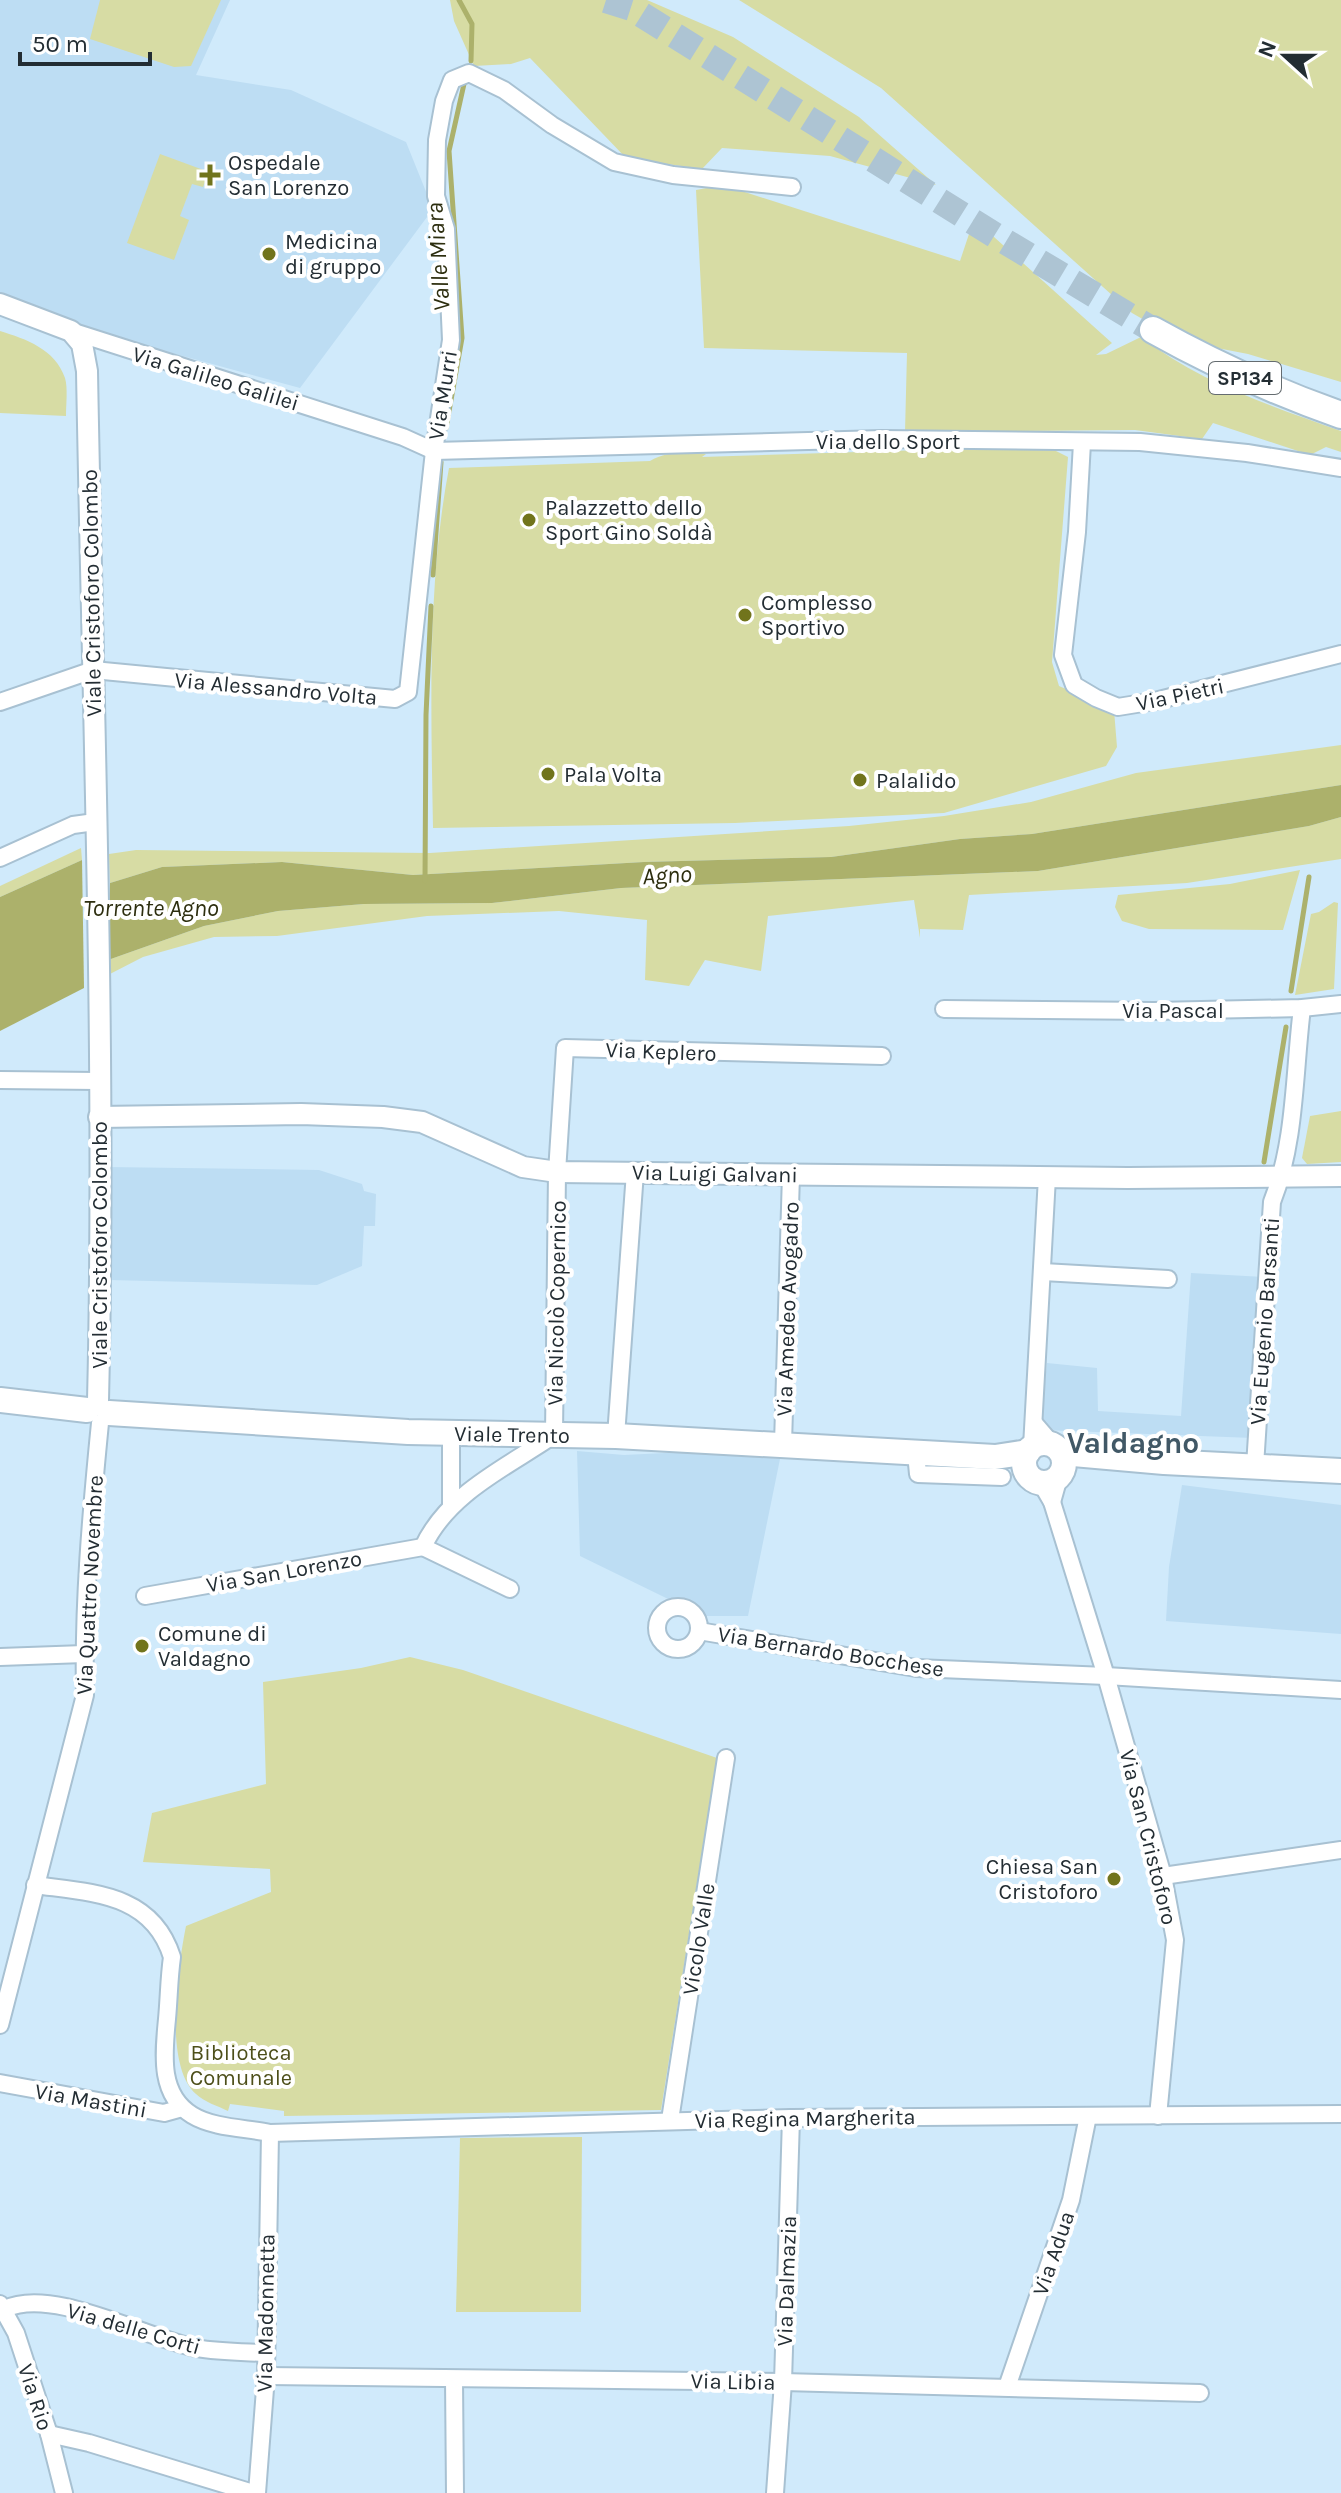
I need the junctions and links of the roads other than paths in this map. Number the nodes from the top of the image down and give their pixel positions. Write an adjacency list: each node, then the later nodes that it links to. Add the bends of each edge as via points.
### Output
1 (792, 187): 7 (street, Via Murri, via 673,175 614,162 504,90 469,73 452,80 437,140 436,196 446,229 451,340)
2 (0, 304): 4 (street, Via Galileo Galilei)
3 (1153, 330): 5 (main road, SP134, via 1242,377)
4 (71, 331): 7 (street, Via Galileo Galilei); 10 (street, Viale Cristoforo Colombo, via 82,344 87,371)
5 (1341, 415)
6 (1082, 443): 7 (street, Via dello Sport, via 882,439); 8 (street, Via dello Sport, via 1140,442); 9 (street, Via Pietri, via 1063,655 1074,685 1118,707)
7 (434, 451): 10 (street, Via Alessandro Volta, via 408,692 395,699)
8 (1341, 468)
9 (1341, 654)
10 (93, 670): 11 (street); 12 (street, Viale Cristoforo Colombo)
11 (0, 702)
12 (95, 822): 13 (street, via 73,825); 19 (street, Viale Cristoforo Colombo)
13 (0, 858)
14 (1341, 1004): 15 (street, Via Pascal)
15 (1302, 1008): 16 (street, Via Pascal); 26 (street, via 1295,1095)
16 (944, 1009)
17 (882, 1056): 21 (street, Via Keplero, via 565,1048)
18 (0, 1080): 19 (street)
19 (98, 1081): 20 (street, Viale Cristoforo Colombo)
20 (99, 1117): 21 (street, Via Luigi Galvani, via 383,1117 422,1122 523,1167); 30 (street, Viale Cristoforo Colombo)
21 (557, 1172): 22 (street, Via Luigi Galvani); 32 (street, Via Nicolò Copernico)
22 (635, 1172): 23 (street, Via Luigi Galvani); 33 (street)
23 (791, 1174): 25 (street, Via Luigi Galvani); 34 (street, Via Amedeo Avogadro)
24 (1341, 1176): 26 (street, Via Luigi Galvani)
25 (1047, 1177): 26 (street, Via Luigi Galvani); 27 (street)
26 (1280, 1177): 36 (street, Via Eugenio Barsanti, via 1272,1202)
27 (1043, 1272): 28 (street); 35 (street)
28 (1168, 1279)
29 (0, 1400): 30 (main road, Viale Trento)
30 (99, 1412): 31 (main road, Viale Trento); 43 (street, Via Quattro Novembre)
31 (451, 1434): 32 (main road, Viale Trento); 38 (street)
32 (554, 1435): 33 (main road, Viale Trento); 38 (street)
33 (616, 1436): 34 (main road, Viale Trento)
34 (783, 1444): 35 (main road, Viale Trento, via 916,1453 999,1467)
35 (1049, 1462): 36 (main road, Viale Trento); 45 (street, Via San Cristoforo)
36 (1255, 1466): 37 (main road, Viale Trento)
37 (1341, 1471)
38 (451, 1505): 39 (street)
39 (423, 1547): 40 (street); 41 (street, Via San Lorenzo)
40 (510, 1589)
41 (145, 1596)
42 (699, 1631): 45 (street, Via Bernardo Bocchese, via 916,1668)
43 (84, 1654): 44 (street); 50 (street, Via Quattro Novembre, via 85,1695)
44 (0, 1657)
45 (1106, 1676): 46 (street, Via Bernardo Bocchese); 49 (street, Via San Cristoforo)
46 (1341, 1690)
47 (726, 1758): 58 (street, Vicolo Valle)
48 (1341, 1850): 49 (street)
49 (1163, 1876): 56 (street, Via San Cristoforo, via 1175,1940)
50 (35, 1885): 51 (street, Via Quattro Novembre); 53 (street, via 134,1906 161,1933 172,1957 166,2071)
51 (0, 2025)
52 (0, 2083): 53 (street, Via Mastini, via 164,2113)
53 (182, 2108): 59 (street, Via Regina Margherita, via 205,2121)
54 (1341, 2114): 56 (street, Via Regina Margherita)
55 (1088, 2116): 56 (street, Via Regina Margherita); 57 (street, Via Regina Margherita); 65 (street, Via Adua, via 1071,2200)
56 (1158, 2116)
57 (791, 2118): 58 (street, Via Regina Margherita); 64 (street, Via Dalmazia)
58 (670, 2120): 59 (street, Via Regina Margherita)
59 (270, 2133): 61 (street, Via Madonnetta)
60 (2, 2306): 61 (street, Via delle Corti, via 40,2302 197,2348); 67 (street, Via Rio)
61 (264, 2353): 62 (street, Via Madonnetta)
62 (266, 2376): 63 (street, Via Libia); 69 (street, Via Madonnetta)
63 (454, 2379): 64 (street, Via Libia); 70 (street)
64 (783, 2382): 65 (street, Via Libia); 71 (street, Via Dalmazia)
65 (1007, 2387): 66 (street, Via Libia)
66 (1200, 2393)
67 (49, 2434): 68 (street, Via Rio); 69 (street)
68 (64, 2493)
69 (255, 2493)
70 (455, 2493)
71 (775, 2493)

